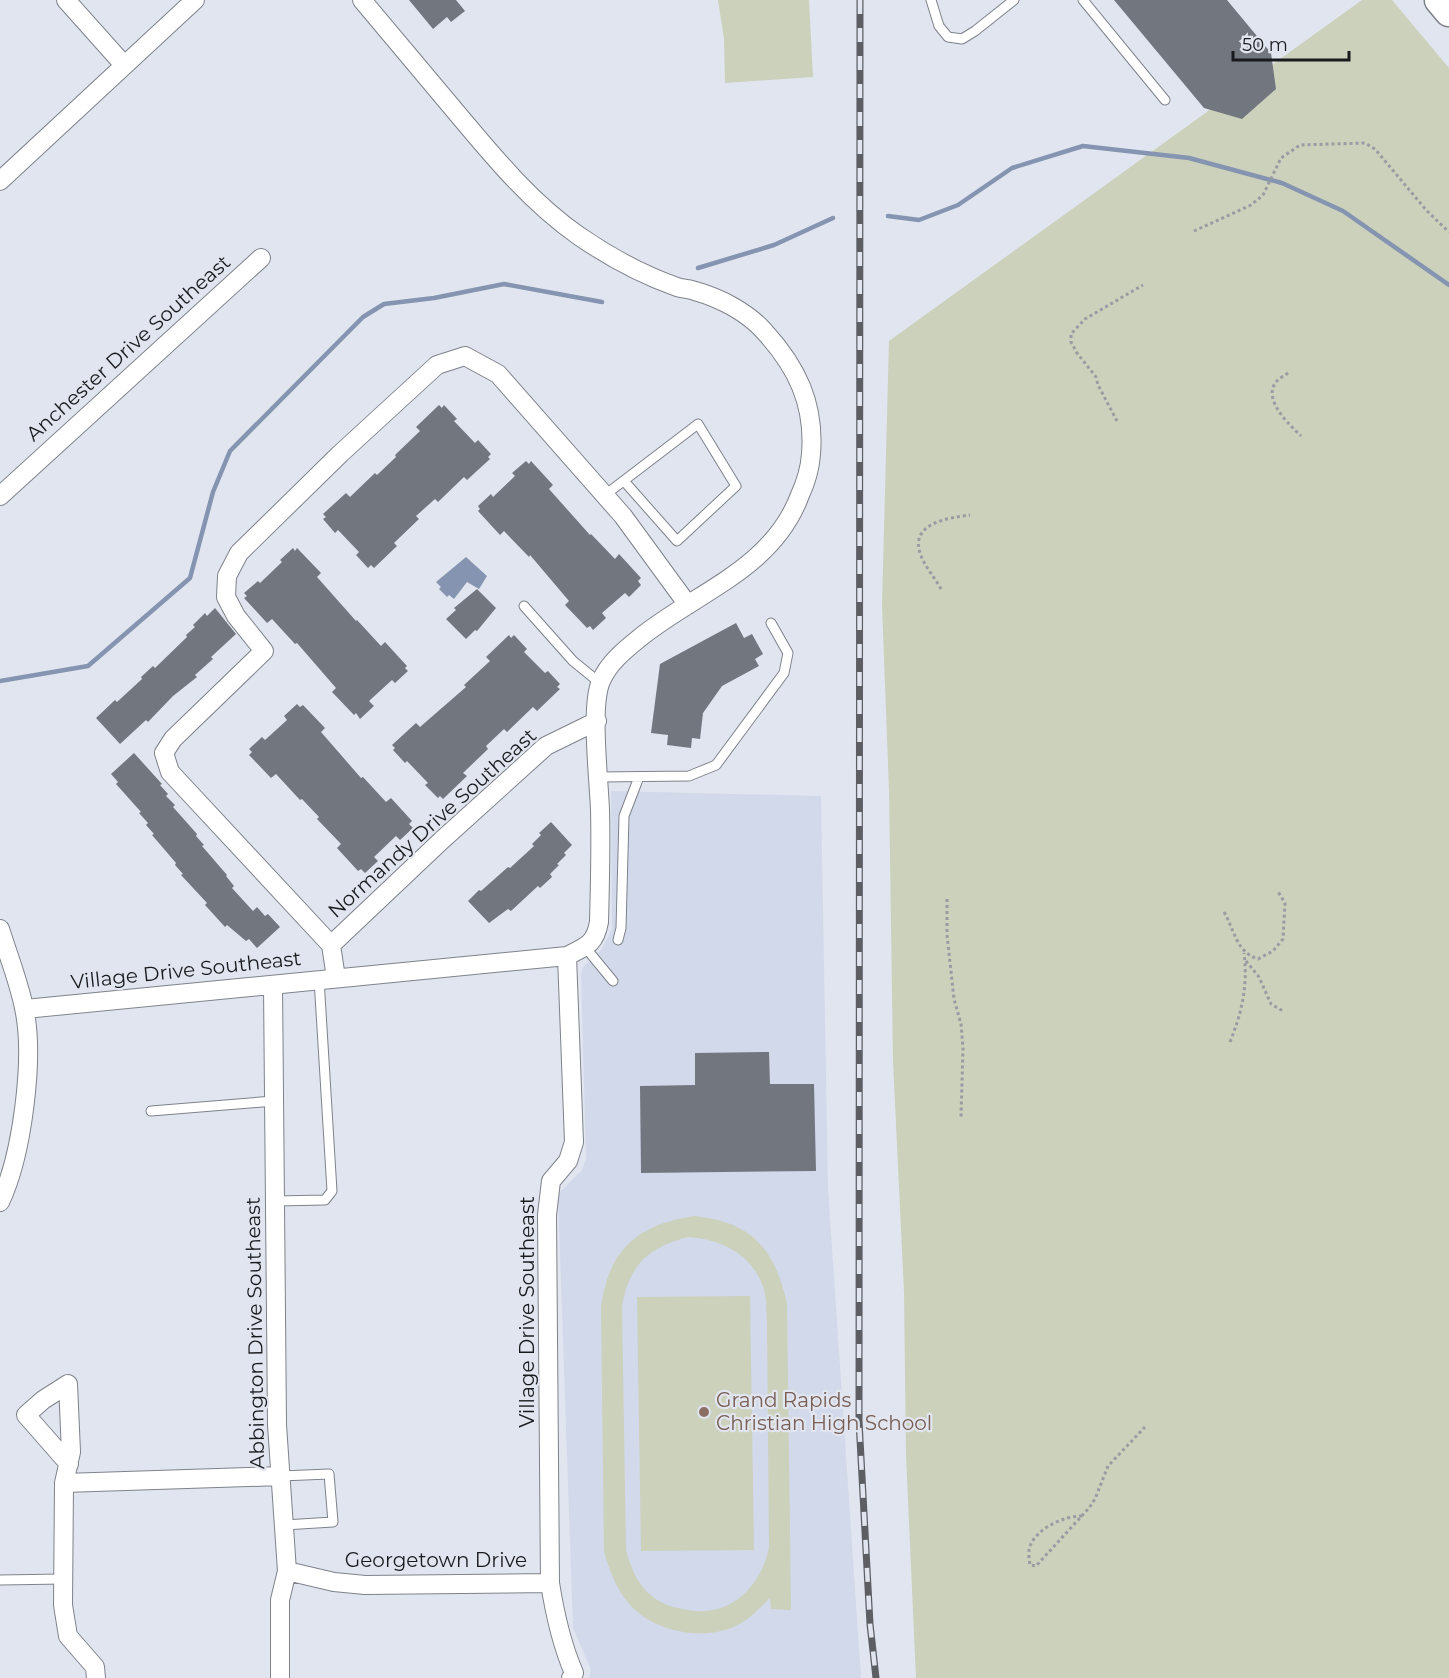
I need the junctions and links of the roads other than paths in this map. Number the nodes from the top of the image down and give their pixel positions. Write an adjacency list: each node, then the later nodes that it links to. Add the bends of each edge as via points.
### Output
1 (66, 0): 9 (street)
2 (195, 0): 9 (street)
3 (362, 0): 16 (street, via 506,171 547,211 578,235 640,270 748,316 762,328 798,377 811,420 812,443 811,463 798,503 784,528 761,555)
4 (931, 0): 5 (lane, via 939,26 948,37 962,39)
5 (1014, 0)
6 (1083, 0): 10 (lane)
7 (1439, 0): 8 (main road)
8 (1449, 12)
9 (124, 65): 11 (street)
10 (1165, 100)
11 (0, 181)
12 (261, 258): 15 (street, Anchester Drive Southeast)
13 (624, 481): 13 (lane, via 698,424 736,486 677,542); 14 (lane)
14 (605, 495): 16 (street, Normandy Drive Southeast); 25 (street, Normandy Drive Southeast, via 498,374 465,356 437,365 239,553 227,576 226,597 264,651 173,739 164,753 170,772)
15 (0, 496)
16 (687, 605): 19 (street, via 619,654)
17 (524, 606): 19 (lane, via 573,661)
18 (771, 623): 22 (lane, via 788,653 784,673 716,765 689,776)
19 (600, 683): 20 (street)
20 (597, 721): 21 (street); 25 (street, Normandy Drive Southeast, via 546,746)
21 (599, 777): 22 (lane); 26 (street, via 599,921 596,936)
22 (639, 777): 24 (lane, via 624,816)
23 (0, 929): 31 (street)
24 (618, 940)
25 (331, 945): 28 (street, Normandy Drive Southeast)
26 (585, 947): 27 (street, Village Drive Southeast); 29 (lane)
27 (567, 956): 28 (street, Village Drive Southeast); 43 (street, Village Drive Southeast, via 574,1142 568,1161 551,1180 547,1215)
28 (327, 979): 30 (street, Village Drive Southeast); 34 (lane, via 332,1191 325,1200)
29 (614, 981)
30 (273, 985): 31 (street, Village Drive Southeast); 32 (street, Abbington Drive Southeast)
31 (25, 1009): 35 (street, via 25,1103 17,1150)
32 (274, 1101): 33 (lane); 34 (street, Abbington Drive Southeast)
33 (151, 1111)
34 (275, 1201): 37 (street, Abbington Drive Southeast)
35 (0, 1202)
36 (69, 1464): 38 (street)
37 (280, 1476): 38 (street); 39 (street, Abbington Drive Southeast); 39 (lane, via 329,1474 333,1522)
38 (64, 1484): 41 (street)
39 (284, 1525): 40 (street, Abbington Drive Southeast)
40 (287, 1571): 43 (street, Georgetown Drive, via 365,1585); 46 (street, Abbington Drive Southeast, via 280,1600)
41 (63, 1579): 42 (lane); 45 (street, via 68,1636 95,1667)
42 (0, 1580)
43 (550, 1583): 44 (street, Village Drive Southeast, via 563,1649)
44 (573, 1675)
45 (96, 1678)
46 (280, 1678)

